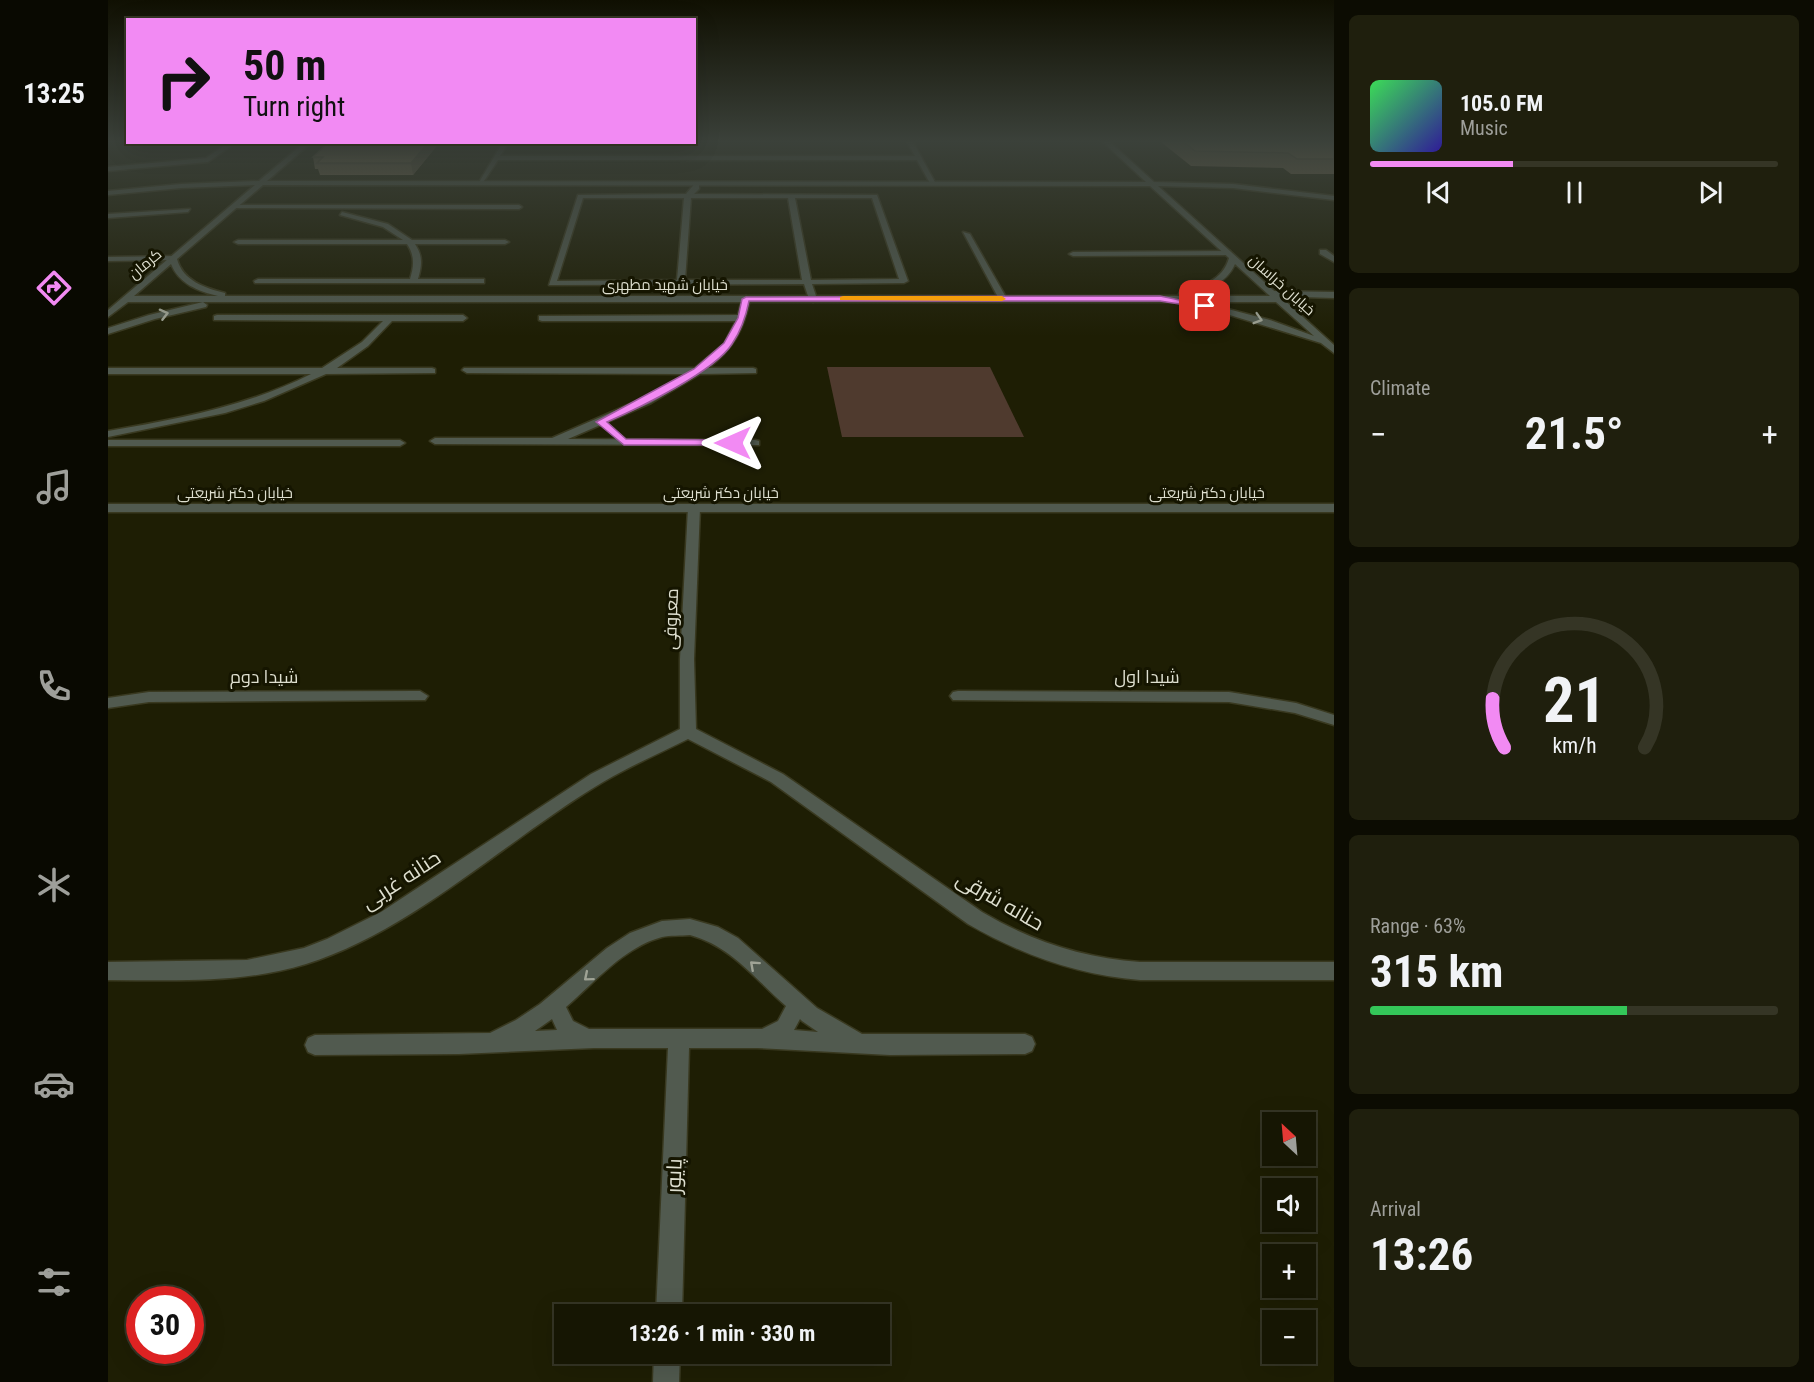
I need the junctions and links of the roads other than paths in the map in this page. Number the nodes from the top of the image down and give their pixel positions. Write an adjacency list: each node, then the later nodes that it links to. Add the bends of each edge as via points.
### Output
1 (577, 206): 26 (street, via 552,283)
2 (687, 206): 26 (street)
3 (793, 206): 27 (street)
4 (879, 206): 27 (street, via 904,281)
5 (1176, 206): 19 (street, خیابان خراسان)
6 (234, 207): 7 (street); 20 (street, کرمان)
7 (298, 207): 8 (street); 12 (street)
8 (378, 207): 9 (street); 12 (street)
9 (519, 207)
10 (188, 210): 11 (street)
11 (108, 216)
12 (362, 217): 15 (street, via 395,230)
13 (966, 234): 34 (street)
14 (238, 242): 15 (street)
15 (410, 242): 16 (street); 24 (street, via 419,264)
16 (505, 242)
17 (1323, 252): 22 (street)
18 (1074, 254): 19 (street)
19 (1230, 255): 29 (street, خیابان خراسان); 35 (street, via 1227,273 1215,282)
20 (173, 258): 21 (street); 30 (street, کرمان); 31 (street, via 177,271 190,282)
21 (108, 259)
22 (1334, 260)
23 (258, 281): 24 (street)
24 (413, 281): 25 (street)
25 (481, 281)
26 (681, 281): 27 (street)
27 (807, 282): 33 (street)
28 (1334, 295): 29 (street, خیابان شهید مطهری)
29 (1275, 297): 35 (street, خیابان شهید مطهری); 43 (street, خیابان خراسان)
30 (125, 299): 31 (street, خیابان شهید مطهری); 36 (street, کرمان)
31 (243, 299): 32 (street, خیابان شهید مطهری); 42 (street, one-way to 31, via 174,312)
32 (746, 299): 33 (street, خیابان شهید مطهری); 41 (street)
33 (813, 299): 34 (street, خیابان شهید مطهری)
34 (1003, 299): 35 (street, خیابان شهید مطهری)
35 (1160, 299): 43 (street, one-way to 43, via 1250,316)
36 (108, 314)
37 (218, 318): 38 (street)
38 (390, 318): 39 (street); 46 (street, via 371,339)
39 (463, 318)
40 (542, 318): 41 (street)
41 (742, 318): 48 (street, via 728,345)
42 (108, 331)
43 (1332, 349)
44 (467, 370): 48 (street)
45 (108, 371): 46 (street)
46 (322, 371): 47 (street); 50 (street, via 245,403)
47 (432, 371)
48 (697, 371): 49 (street); 51 (street)
49 (753, 371)
50 (182, 421): 52 (street); 57 (street)
51 (601, 422): 54 (street); 55 (street)
52 (108, 434)
53 (435, 441): 54 (street)
54 (550, 442): 55 (street)
55 (624, 442): 59 (street)
56 (108, 443): 57 (street)
57 (188, 443): 58 (street)
58 (400, 443)
59 (754, 443)
60 (108, 508): 61 (street, خیابان دکتر شریعتی)
61 (694, 508): 62 (street, خیابان دکتر شریعتی); 67 (street, معروفی)
62 (1334, 508)
63 (420, 696): 65 (street, شیدا دوم, via 149,697)
64 (958, 696): 66 (street, شیدا اول, via 1229,697 1296,708)
65 (108, 703)
66 (1334, 720)
67 (688, 732): 68 (street, حنانه غربی, via 597,778 388,918 334,945 247,969); 69 (street, حنانه شرقی, via 777,778 975,918 1026,945 1082,963 1140,971)
68 (108, 971)
69 (1334, 971)
70 (555, 1004): 71 (street, one-way to 70, via 725,939 704,929 680,926 633,939); 72 (street, via 566,1028); 75 (street, via 523,1027)
71 (797, 1004): 73 (street, via 785,1028); 76 (street, via 828,1027)
72 (594, 1038): 74 (street); 75 (street)
73 (757, 1038): 74 (street); 76 (street)
74 (679, 1039): 79 (street, پایور)
75 (480, 1043): 78 (street)
76 (870, 1043): 77 (street)
77 (1025, 1044)
78 (315, 1045)
79 (669, 1304)
80 (667, 1364): 81 (street)
81 (666, 1382)

